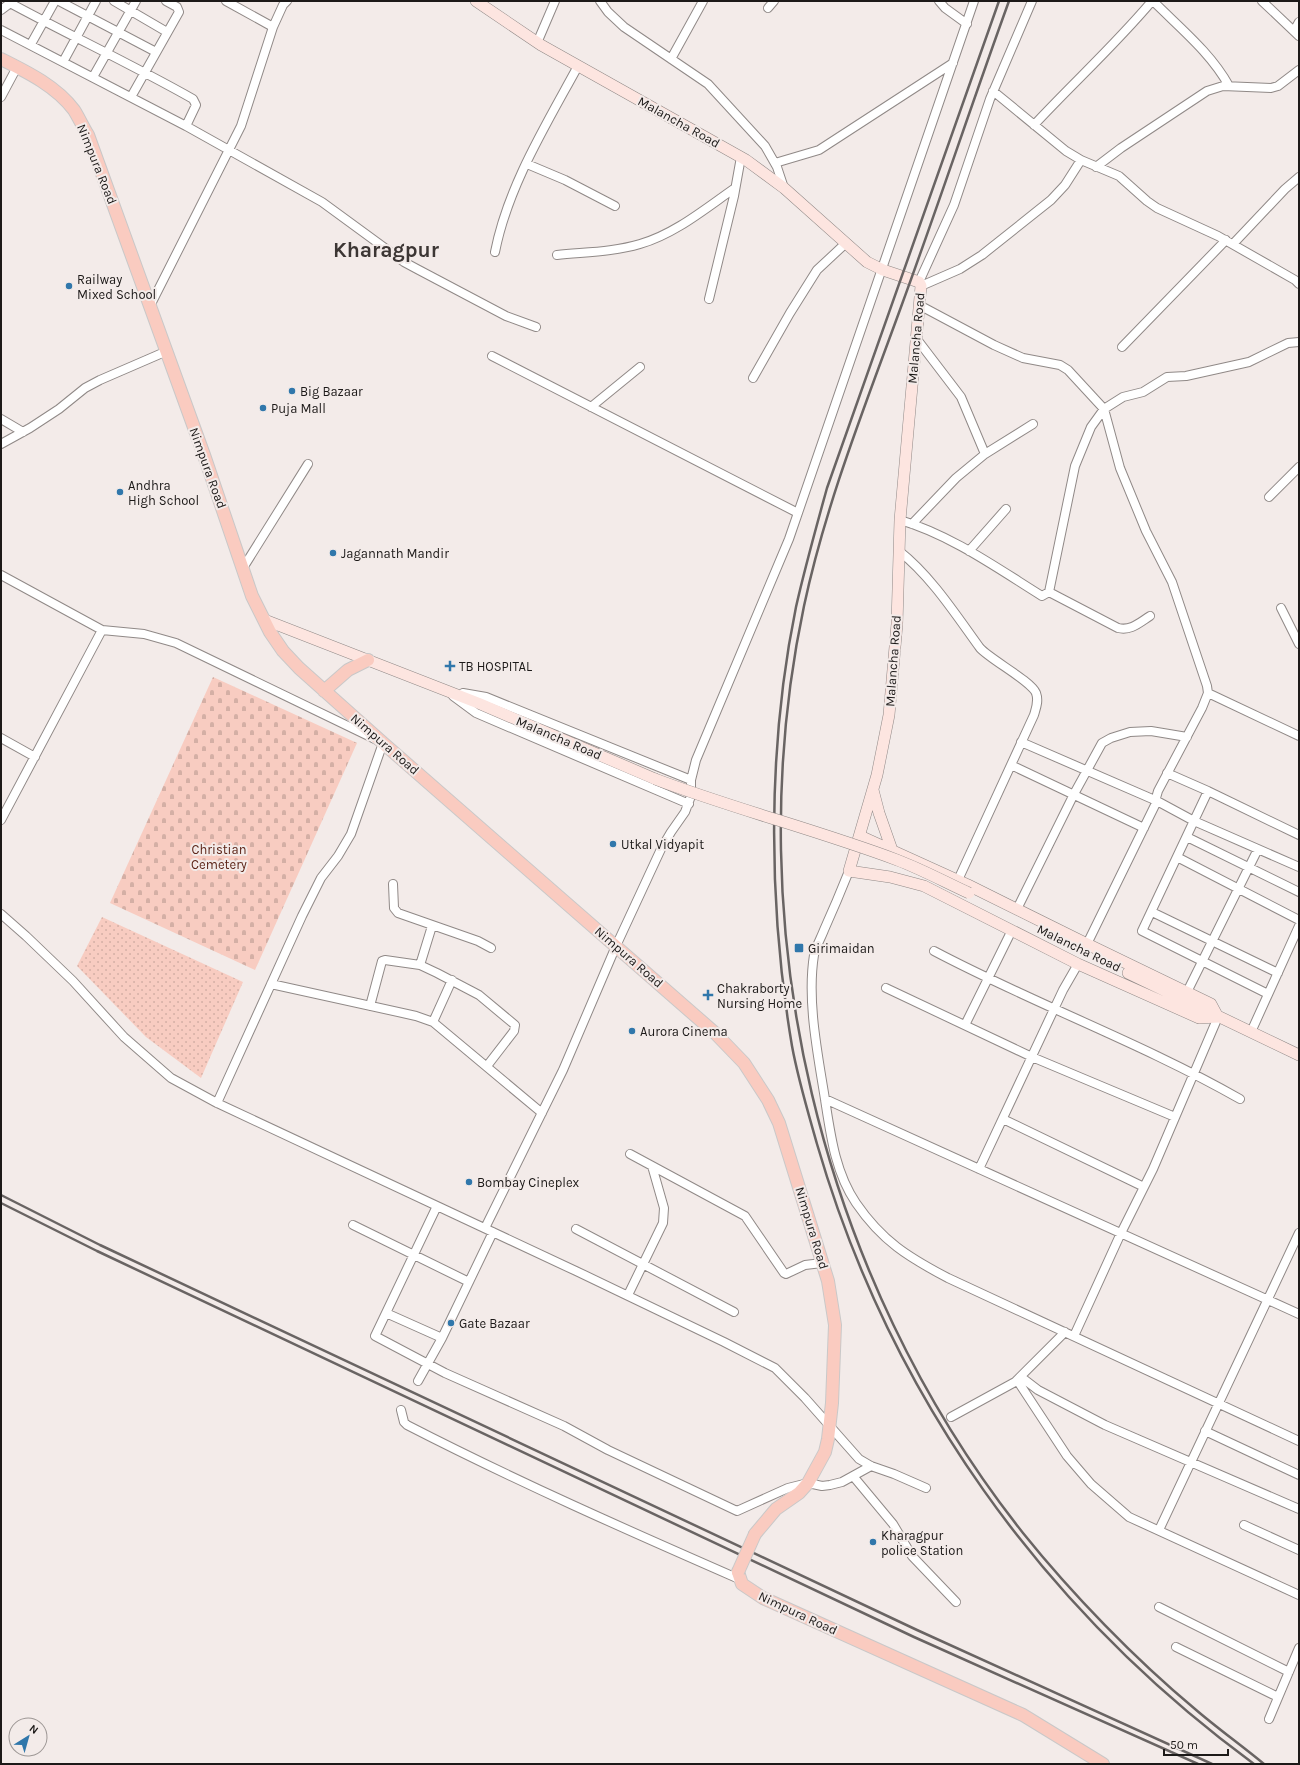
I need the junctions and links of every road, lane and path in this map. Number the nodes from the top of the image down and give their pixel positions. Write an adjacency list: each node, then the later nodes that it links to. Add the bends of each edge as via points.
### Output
1 (55, 1): 25 (street)
2 (59, 1): 24 (street)
3 (96, 1): 24 (street)
4 (114, 1): 23 (street)
5 (136, 1): 23 (street)
6 (166, 1): 31 (street, via 179,9)
7 (226, 1): 28 (street)
8 (276, 1): 20 (street)
9 (476, 1): 34 (street, Malancha Road)
10 (555, 1): 34 (street)
11 (600, 1): 39 (street, via 624,26)
12 (703, 1): 39 (street)
13 (774, 1): 21 (street)
14 (939, 1): 27 (street)
15 (974, 1): 27 (street)
16 (1032, 1): 48 (street)
17 (1153, 1): 47 (street, via 1209,56); 51 (street)
18 (1262, 1): 32 (street)
19 (11, 2): 22 (street); 25 (street)
20 (285, 3): 28 (street)
21 (768, 8)
22 (1, 10)
23 (130, 11): 30 (street); 31 (street)
24 (88, 16): 30 (street); 33 (street)
25 (44, 21): 33 (street); 35 (street)
26 (1299, 22): 32 (street)
27 (967, 24): 41 (street)
28 (273, 27): 53 (street, via 241,126)
29 (1, 30): 35 (street)
30 (119, 32): 36 (street); 37 (street)
31 (168, 32): 36 (street)
32 (1297, 33)
33 (76, 38): 37 (street); 40 (street)
34 (537, 43): 42 (street, Malancha Road)
35 (31, 44): 40 (street)
36 (156, 52): 45 (street)
37 (107, 53): 45 (street); 46 (street)
38 (1, 59): 43 (main road, Nimpura Road)
39 (671, 59): 56 (street, via 708,84 765,146)
40 (63, 62): 46 (street)
41 (953, 64): 56 (street, via 819,150); 67 (street)
42 (578, 66): 54 (street, Malancha Road); 57 (street)
43 (17, 67): 49 (street); 72 (main road, Nimpura Road, via 63,99 74,110 88,135)
44 (1299, 70): 47 (street, via 1278,86 1271,88)
45 (144, 71): 50 (street); 52 (street, via 196,102)
46 (94, 77): 50 (street)
47 (1229, 86): 58 (street, via 1207,91)
48 (993, 91): 51 (street); 68 (street, via 954,204)
49 (1, 97)
50 (131, 97): 52 (street)
51 (1034, 125): 55 (street)
52 (186, 126): 53 (street)
53 (229, 151): 72 (street); 73 (street, via 322,202 404,262 506,316)
54 (741, 157): 60 (street); 61 (street, Malancha Road)
55 (1081, 160): 58 (street); 68 (street, via 1065,185 1051,200 982,255 960,269)
56 (775, 163): 61 (street)
57 (527, 164): 62 (street); 65 (street, via 507,208)
58 (1096, 166): 63 (street, via 1119,176 1157,208)
59 (1299, 177): 63 (street)
60 (735, 188): 66 (street, via 679,226 642,244 620,249); 70 (street)
61 (784, 188): 64 (street, Malancha Road)
62 (615, 206)
63 (1229, 242): 69 (street); 76 (street)
64 (846, 243): 67 (street, Malancha Road, via 867,262); 80 (street, via 816,270)
65 (495, 252)
66 (558, 254)
67 (883, 270): 68 (street, Malancha Road); 92 (street)
68 (920, 284): 71 (street, Malancha Road)
69 (1299, 284)
70 (709, 299)
71 (920, 305): 74 (street, Malancha Road); 82 (street, via 1023,358 1060,365 1068,370)
72 (150, 306): 77 (main road, Nimpura Road)
73 (536, 327)
74 (916, 338): 87 (street, via 961,397); 93 (street, Malancha Road)
75 (1299, 342): 82 (street, via 1288,343 1249,362 1186,376 1167,377 1143,392 1124,397)
76 (1122, 347)
77 (167, 352): 85 (street, via 85,388 59,409); 97 (main road, Nimpura Road)
78 (492, 356): 81 (street)
79 (640, 367): 81 (street)
80 (753, 378)
81 (591, 407): 92 (street)
82 (1104, 409): 99 (street, via 1091,427 1075,466); 108 (street, via 1120,468 1146,531 1172,582)
83 (1, 419): 85 (street)
84 (1033, 424): 87 (street)
85 (23, 432): 86 (street)
86 (1, 444)
87 (985, 454): 94 (street, via 956,478)
88 (308, 464): 97 (street)
89 (1299, 467): 90 (street)
90 (1269, 497)
91 (1006, 509): 96 (street)
92 (798, 513): 118 (street, via 696,760)
93 (900, 520): 94 (street); 95 (street, Malancha Road)
94 (912, 524): 96 (street)
95 (899, 550): 112 (street, via 915,565 980,648 1035,692 1037,704); 119 (street, Malancha Road, via 897,624 889,715)
96 (969, 551): 99 (street, via 1042,596)
97 (243, 568): 102 (main road, Nimpura Road, via 252,596)
98 (1, 575): 103 (street)
99 (1049, 592): 101 (street, via 1125,630)
100 (1281, 608): 104 (street)
101 (1150, 616)
102 (265, 620): 105 (street, Malancha Road); 107 (main road, Nimpura Road, via 283,651)
103 (102, 630): 113 (street, via 144,634 176,643); 114 (street)
104 (1299, 644)
105 (368, 660): 106 (street, Malancha Road); 107 (main road, via 348,670)
106 (444, 690): 118 (street, via 486,697); 123 (street, via 476,713); 164 (street, Malancha Road, bridge, via 655,779 898,860)
107 (324, 691): 113 (main road, Nimpura Road)
108 (1208, 693): 109 (street); 110 (street)
109 (1299, 736)
110 (1187, 737): 116 (street, via 1151,731 1130,732 1111,738 1102,743); 117 (street)
111 (1, 738): 114 (street)
112 (1021, 742): 115 (street); 116 (street)
113 (383, 743): 149 (main road, Nimpura Road); 158 (street, via 351,834 321,878)
114 (35, 757): 124 (street)
115 (1011, 765): 121 (street); 136 (street)
116 (1086, 771): 121 (street); 122 (street)
117 (1168, 774): 120 (street); 122 (street, via 1156,798)
118 (691, 780): 123 (street)
119 (873, 790): 128 (street, Malancha Road); 131 (street)
120 (1208, 791): 125 (street); 127 (street)
121 (1074, 794): 126 (street); 140 (street)
122 (1157, 801): 125 (street); 126 (street)
123 (689, 804): 149 (street, via 661,849)
124 (1, 820)
125 (1194, 821): 129 (street); 130 (street)
126 (1144, 828): 148 (street)
127 (1299, 835)
128 (860, 836): 131 (street); 135 (street, Malancha Road)
129 (1187, 837): 132 (street); 134 (street)
130 (1258, 848): 133 (street); 134 (street)
131 (892, 850): 136 (street)
132 (1177, 857): 138 (street); 141 (street)
133 (1299, 867)
134 (1249, 868): 138 (street); 139 (street)
135 (850, 871): 146 (street, via 890,877 924,886); 172 (street, via 814,954 812,980 816,1042)
136 (958, 880): 140 (street)
137 (393, 884): 144 (street, via 394,908 398,913)
138 (1239, 888): 143 (street); 147 (street)
139 (1299, 892)
140 (1017, 910): 148 (street)
141 (1152, 912): 147 (street); 152 (street, via 1142,931)
142 (1, 914): 174 (street, via 73,981 124,1037 171,1078)
143 (1299, 920)
144 (432, 926): 150 (street, via 478,941); 154 (street)
145 (1299, 926): 155 (street)
146 (1011, 932): 153 (street); 157 (street)
147 (1213, 942): 152 (street); 155 (street)
148 (1087, 944): 160 (street)
149 (616, 946): 175 (street, via 563,1070); 189 (main road, Nimpura Road, via 715,1033 744,1063 768,1100 790,1156)
150 (491, 948)
151 (934, 951): 157 (street)
152 (1203, 961): 160 (street); 161 (street)
153 (1078, 964): 163 (street); 164 (street, via 1199,1018)
154 (420, 965): 156 (street); 162 (street, via 382,961)
155 (1278, 973): 161 (street)
156 (452, 980): 165 (street); 170 (street, via 488,1001 516,1028)
157 (988, 980): 163 (street); 166 (street)
158 (271, 984): 162 (street); 174 (street)
159 (886, 988): 166 (street)
160 (1187, 992): 164 (street, via 1211,1004)
161 (1268, 994): 167 (street)
162 (370, 1006): 165 (street)
163 (1054, 1010): 169 (street); 171 (street)
164 (1218, 1017): 167 (street, Malancha Road); 171 (street)
165 (433, 1022): 170 (street)
166 (965, 1026): 169 (street)
167 (1251, 1032): 168 (street, Malancha Road)
168 (1299, 1055)
169 (1032, 1057): 176 (street); 177 (street)
170 (487, 1066): 175 (street)
171 (1194, 1073): 173 (street); 176 (street)
172 (825, 1099): 180 (street); 197 (street, via 833,1146 844,1180 854,1201 869,1222 890,1243 909,1257 948,1278)
173 (1240, 1099)
174 (217, 1103): 182 (street)
175 (542, 1112): 185 (street)
176 (1175, 1117): 181 (street)
177 (1002, 1119): 180 (street); 181 (street)
178 (630, 1154): 179 (street)
179 (652, 1166): 189 (street, via 745,1216 786,1274 806,1265); 190 (street, via 665,1215)
180 (980, 1169): 186 (street)
181 (1144, 1188): 186 (street)
182 (437, 1206): 185 (street); 188 (street)
183 (353, 1225): 188 (street)
184 (576, 1229): 190 (street)
185 (489, 1230): 191 (street); 192 (street)
186 (1121, 1233): 193 (street); 198 (street)
187 (1299, 1233): 193 (street)
188 (413, 1256): 191 (street); 195 (street)
189 (822, 1263): 206 (main road, Nimpura Road, via 836,1325)
190 (643, 1264): 192 (street); 194 (street)
191 (468, 1282): 199 (street)
192 (628, 1295): 206 (street, via 775,1368 806,1398)
193 (1268, 1300): 196 (street); 203 (street)
194 (734, 1312)
195 (386, 1313): 199 (street); 200 (street, via 375,1336)
196 (1299, 1314)
197 (1065, 1332): 198 (street); 201 (street)
198 (1074, 1336): 203 (street)
199 (442, 1338): 200 (street)
200 (428, 1365): 202 (street); 213 (street, via 558,1423 608,1450 737,1511 768,1496)
201 (1019, 1379): 205 (street); 209 (street, via 1105,1425); 217 (street, via 1067,1456 1091,1484 1129,1516)
202 (418, 1381)
203 (1218, 1403): 207 (street); 208 (street)
204 (401, 1410): 219 (street, via 407,1425 455,1450 570,1505)
205 (951, 1417)
206 (830, 1427): 210 (street, via 855,1455); 213 (main road, Nimpura Road, via 825,1452)
207 (1205, 1431): 209 (street); 211 (street)
208 (1299, 1441)
209 (1191, 1462): 215 (street); 217 (street)
210 (871, 1466): 212 (street); 214 (street)
211 (1299, 1475)
212 (852, 1476): 213 (street, via 830,1485 822,1486); 221 (street, via 893,1524 912,1556)
213 (808, 1482): 219 (main road, Nimpura Road, bridge, via 799,1493 776,1509 756,1534)
214 (926, 1488)
215 (1299, 1509)
216 (1244, 1525): 218 (street)
217 (1159, 1530): 220 (street)
218 (1299, 1550)
219 (738, 1576): 228 (main road, Nimpura Road, via 742,1584 763,1598 1023,1715)
220 (1299, 1594)
221 (956, 1602)
222 (1159, 1607): 225 (street)
223 (1176, 1647): 226 (street)
224 (1299, 1648): 225 (street)
225 (1289, 1672): 226 (street)
226 (1278, 1697): 227 (street)
227 (1269, 1719)
228 (1103, 1764)

